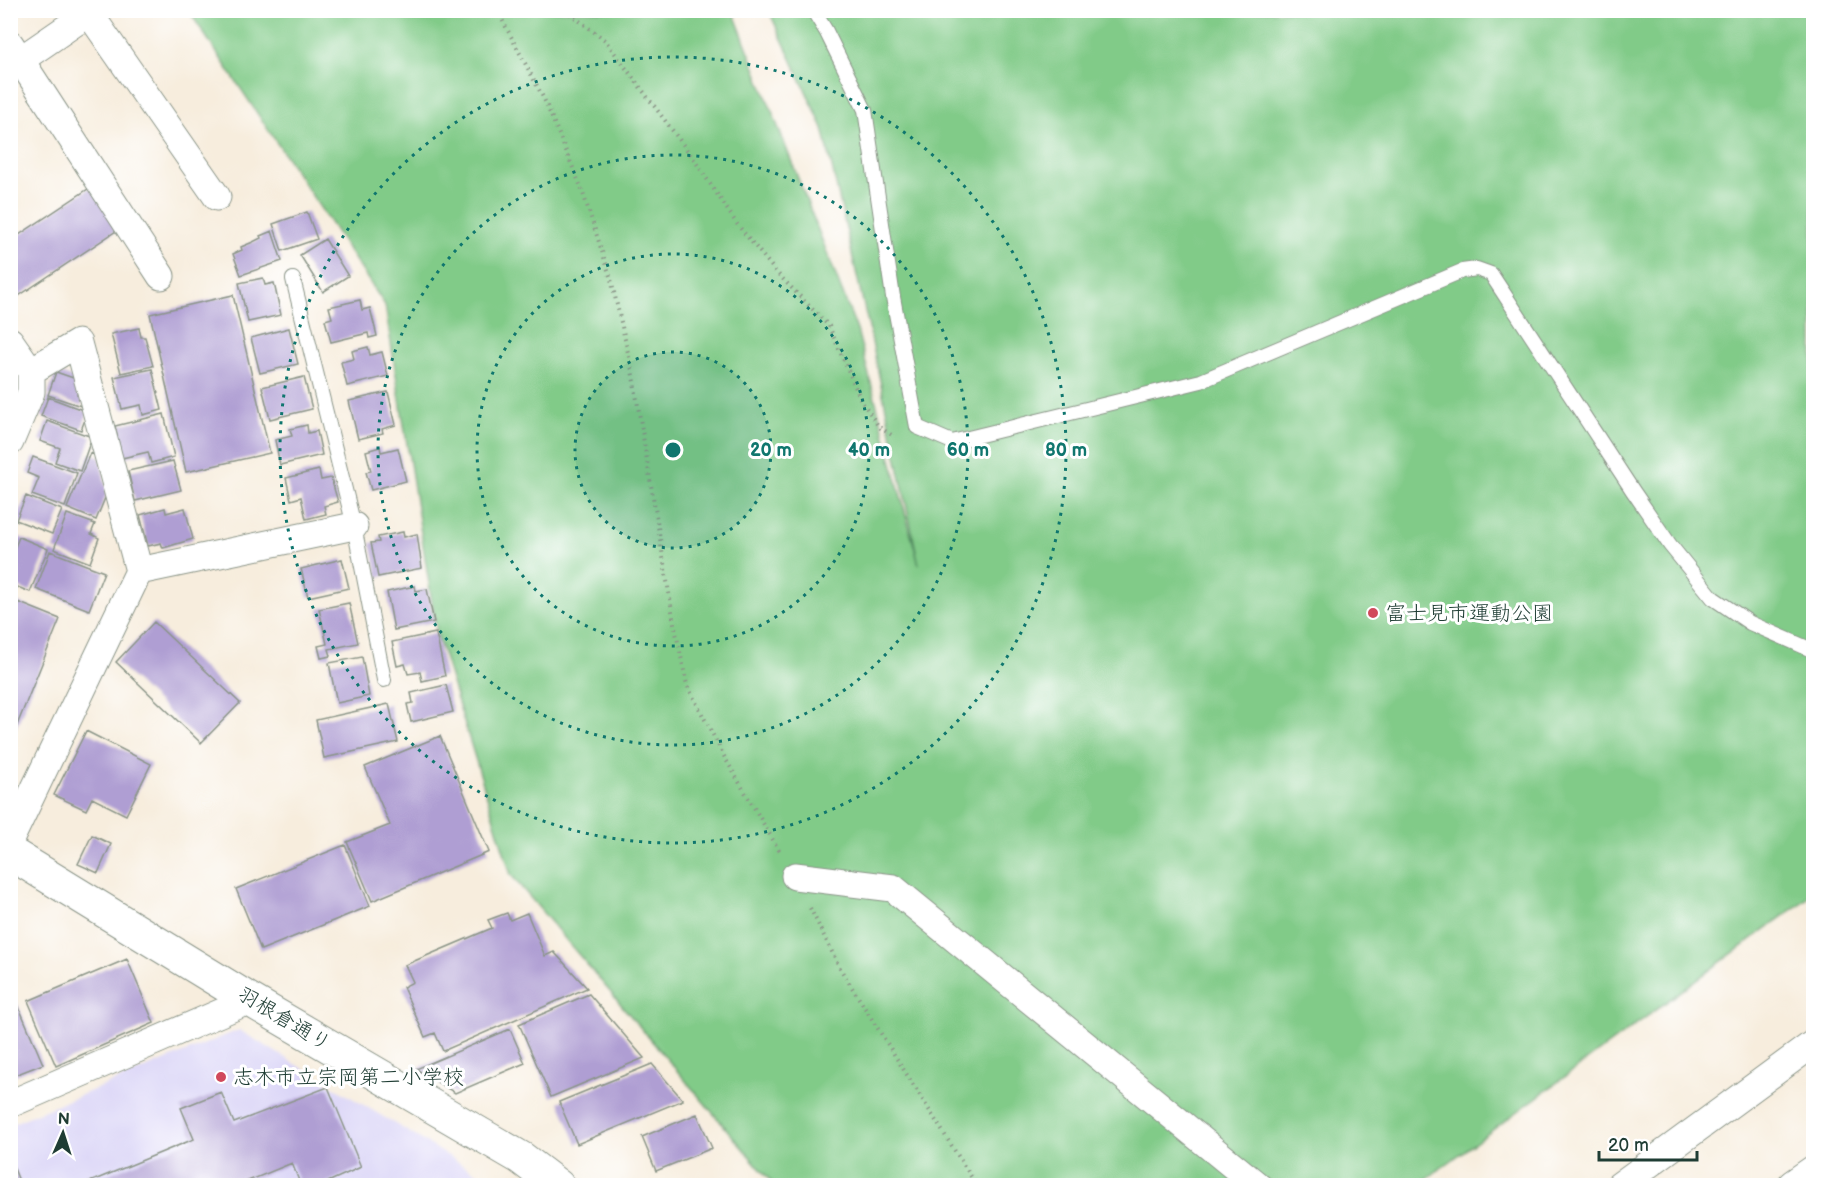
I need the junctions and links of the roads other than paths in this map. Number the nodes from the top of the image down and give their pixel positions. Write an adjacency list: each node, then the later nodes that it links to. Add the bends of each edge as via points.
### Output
1 (813, 10): 12 (lane, via 865,110 917,427 952,441 1201,381 1462,271 1477,269 1491,274 1633,491 1713,598 1750,623)
2 (91, 12): 3 (street); 4 (street)
3 (14, 57): 5 (street)
4 (217, 197)
5 (161, 276)
6 (293, 279): 10 (lane)
7 (10, 341): 8 (street)
8 (31, 371): 9 (street, via 32,392); 11 (street, via 78,343)
9 (10, 442)
10 (354, 526): 11 (street); 13 (lane)
11 (139, 571): 14 (street)
12 (1814, 651)
13 (384, 680)
14 (10, 840)
15 (10, 853): 17 (main road, 羽根倉通り)
16 (795, 876): 22 (street, via 893,888)
17 (250, 1000): 19 (street); 21 (main road, 羽根倉通り, via 521,1158)
18 (1814, 1043): 23 (street)
19 (10, 1104)
20 (1814, 1172): 24 (main road)
21 (558, 1185)
22 (1258, 1185)
23 (1619, 1185)
24 (1794, 1185)

